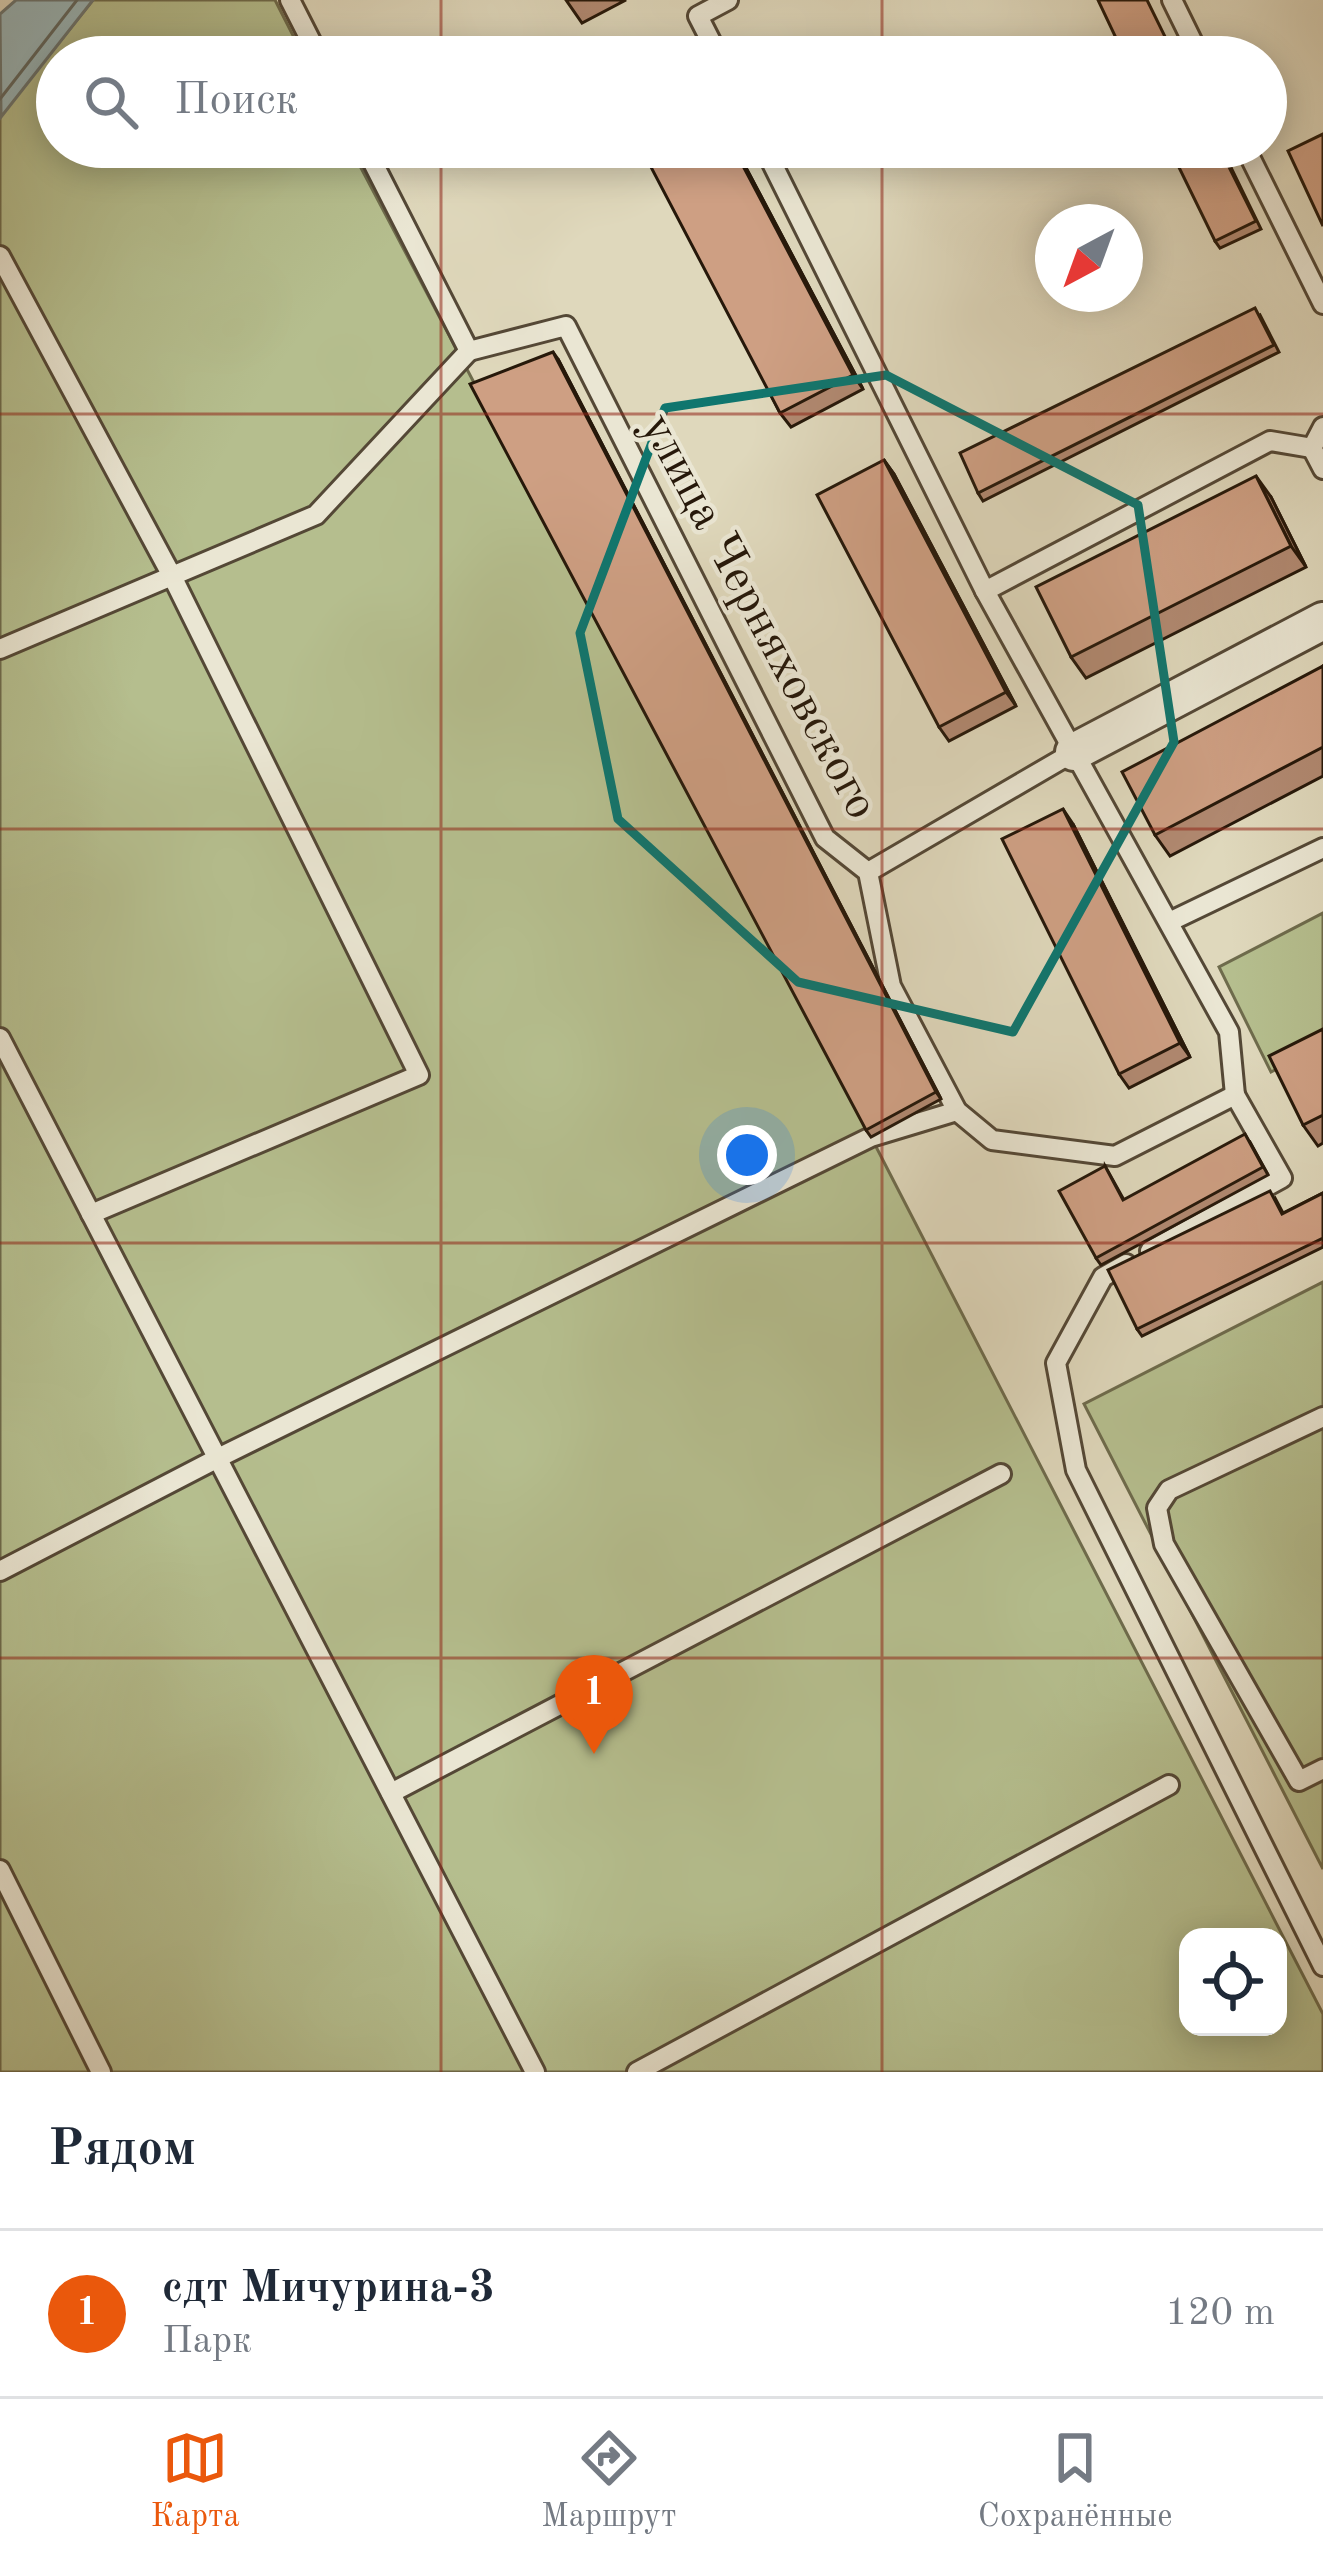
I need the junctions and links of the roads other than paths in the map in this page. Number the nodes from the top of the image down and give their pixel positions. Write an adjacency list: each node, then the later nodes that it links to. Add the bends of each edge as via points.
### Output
1 (290, 0): 4 (lane)
2 (728, 0): 5 (lane, via 698,16)
3 (1172, 0): 6 (lane)
4 (308, 36)
5 (708, 36)
6 (1190, 36)
7 (376, 168): 12 (lane)
8 (774, 168): 17 (lane)
9 (1255, 168): 11 (lane)
10 (0, 256): 16 (lane)
11 (1323, 304)
12 (469, 351): 16 (lane, via 316,515); 22 (lane, улица Черняховского, via 566,326 825,838)
13 (1323, 427): 14 (lane)
14 (1312, 448): 15 (lane); 17 (lane, via 1270,441)
15 (1323, 469)
16 (172, 576): 19 (lane); 27 (lane, via 419,1076)
17 (985, 590): 20 (lane)
18 (1323, 621): 20 (street)
19 (0, 650)
20 (1075, 752): 22 (lane); 23 (lane)
21 (1323, 848): 23 (lane)
22 (868, 872): 26 (lane, улица Черняховского, via 891,986)
23 (1168, 922): 25 (lane, via 1228,1033)
24 (0, 1038): 27 (lane)
25 (1234, 1095): 26 (lane, via 1114,1156 992,1140); 36 (lane, via 1282,1178 1103,1277 1056,1363 1076,1470)
26 (957, 1111): 29 (lane, via 871,1137)
27 (91, 1214): 29 (lane)
28 (1323, 1417): 32 (lane, via 1169,1490 1157,1508 1164,1544 1299,1780)
29 (220, 1457): 31 (lane); 34 (lane)
30 (1000, 1474): 34 (lane)
31 (0, 1570)
32 (1323, 1769)
33 (1169, 1785): 39 (lane)
34 (391, 1793): 38 (lane)
35 (0, 1870): 37 (lane)
36 (1323, 1966)
37 (101, 2072)
38 (536, 2072)
39 (637, 2072)

